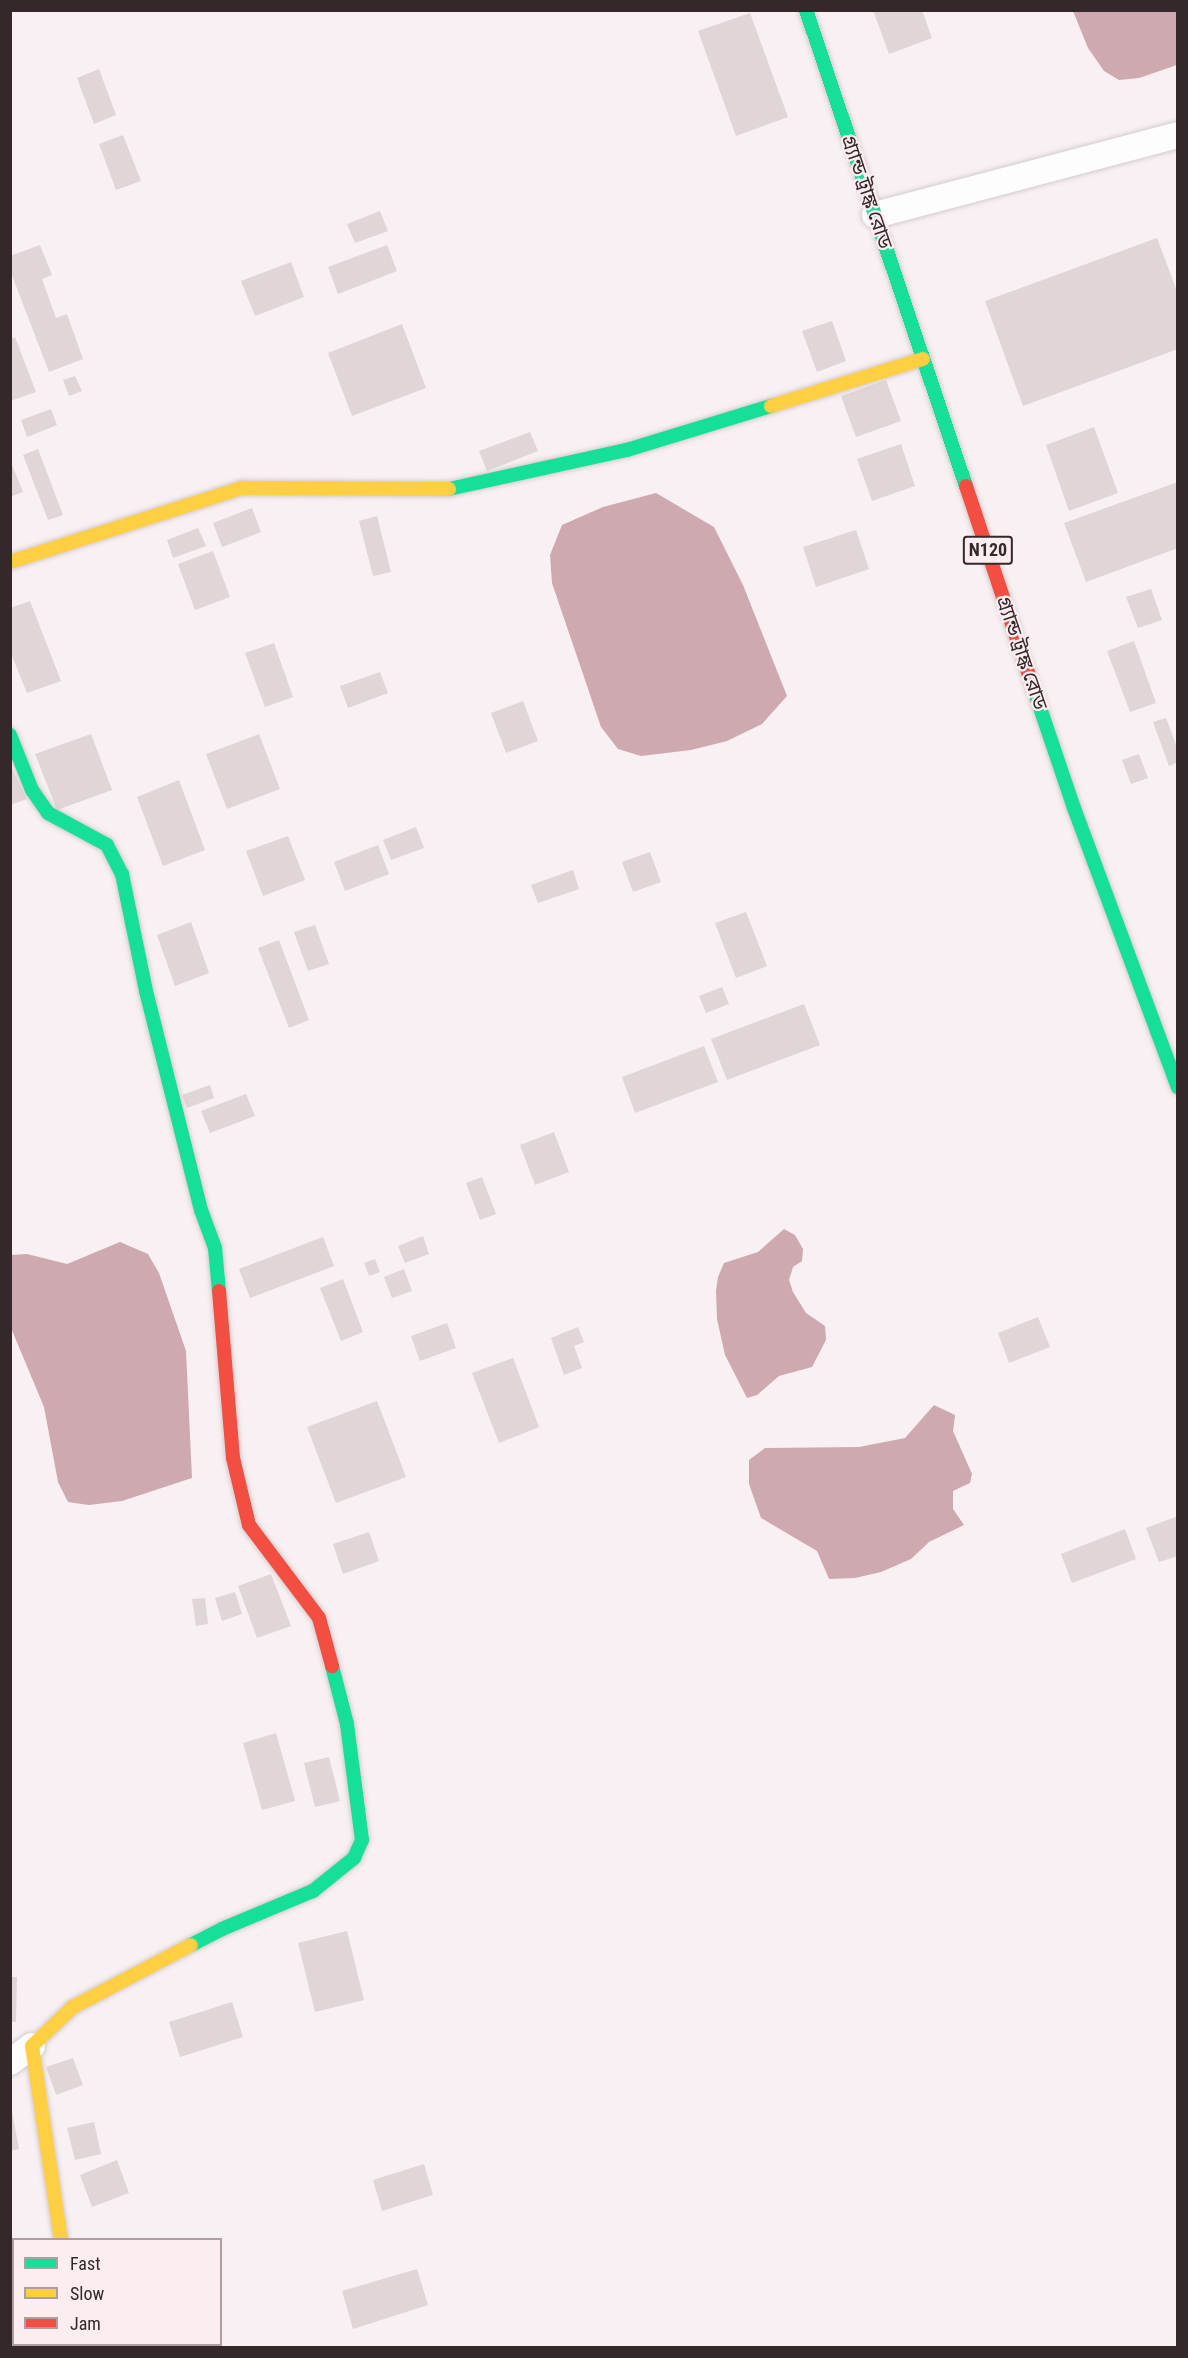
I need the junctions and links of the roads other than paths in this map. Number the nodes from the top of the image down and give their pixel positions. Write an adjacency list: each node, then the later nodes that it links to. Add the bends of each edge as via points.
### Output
1 (806, 10): 3 (main road, গ্র্যান্ড ট্রাঙ্ক রোড / N120)
2 (1178, 135): 3 (street)
3 (875, 215): 4 (main road, গ্র্যান্ড ট্রাঙ্ক রোড / N120)
4 (923, 359): 5 (main road, via 627,450 464,487 242,488); 7 (main road, গ্র্যান্ড ট্রাঙ্ক রোড / N120, via 1074,808)
5 (10, 562)
6 (10, 735): 8 (main road, via 32,790 48,813 107,845 122,873 149,1003 201,1209 215,1248 236,1469 249,1525 319,1618 347,1724 362,1840 354,1858 313,1891 222,1929 73,2007)
7 (1178, 1087)
8 (32, 2046): 9 (street); 10 (main road)
9 (10, 2062)
10 (61, 2238)

